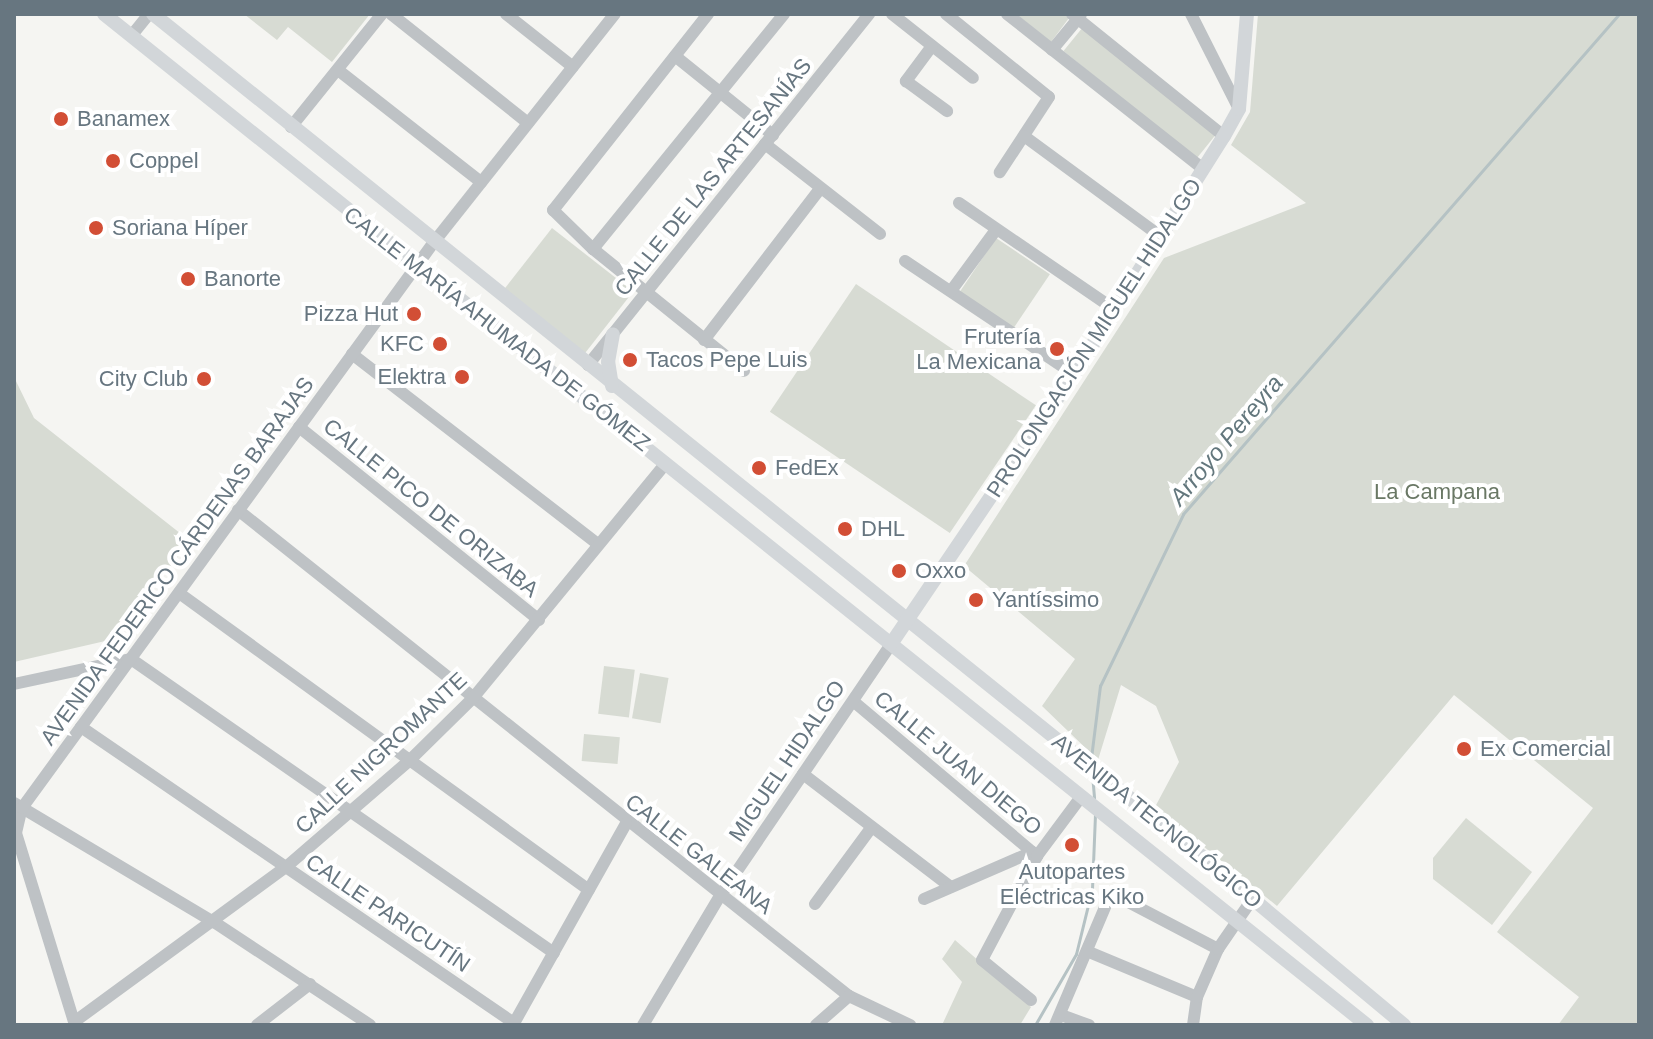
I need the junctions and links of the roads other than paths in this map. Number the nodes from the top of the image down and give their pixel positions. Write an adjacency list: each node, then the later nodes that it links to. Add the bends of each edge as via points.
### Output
1 (104, 14): 16 (main road, CALLE MARÍA AHUMADA DE GÓMEZ)
2 (151, 14): 16 (street); 27 (main road, CALLE MARÍA AHUMADA DE GÓMEZ)
3 (382, 14): 21 (street)
4 (391, 14): 26 (street)
5 (506, 14): 20 (street)
6 (615, 14): 20 (street, AVENIDA FEDERICO CÁRDENAS BARAJAS)
7 (708, 14): 19 (street)
8 (784, 14): 23 (street)
9 (869, 14): 30 (street, CALLE DE LAS ARTESANÍAS)
10 (892, 14): 17 (street)
11 (946, 14): 28 (street, via 1049,97)
12 (1007, 14): 18 (street)
13 (1247, 14): 24 (main road, PROLONGACIÓN MIGUEL HIDALGO)
14 (1077, 15): 18 (street); 29 (street)
15 (1191, 15): 24 (street)
16 (132, 35): 42 (main road, CALLE MARÍA AHUMADA DE GÓMEZ)
17 (932, 46): 22 (street); 25 (street, via 906,81)
18 (1052, 50): 31 (street)
19 (675, 56): 23 (street); 40 (street, via 553,210)
20 (573, 67): 26 (street, AVENIDA FEDERICO CÁRDENAS BARAJAS)
21 (338, 70): 27 (street); 33 (street)
22 (973, 78)
23 (719, 92): 30 (street); 40 (street)
24 (1239, 109): 29 (main road, PROLONGACIÓN MIGUEL HIDALGO)
25 (947, 111)
26 (528, 123): 33 (street, AVENIDA FEDERICO CÁRDENAS BARAJAS)
27 (291, 127): 39 (main road, CALLE MARÍA AHUMADA DE GÓMEZ)
28 (1024, 136): 32 (street); 38 (street)
29 (1224, 136): 31 (main road, PROLONGACIÓN MIGUEL HIDALGO)
30 (769, 139): 34 (street); 44 (street, CALLE DE LAS ARTESANÍAS)
31 (1203, 169): 38 (main road, PROLONGACIÓN MIGUEL HIDALGO)
32 (1000, 172)
33 (481, 182): 39 (street, AVENIDA FEDERICO CÁRDENAS BARAJAS)
34 (820, 189): 37 (street); 47 (street)
35 (959, 203): 36 (street)
36 (995, 231): 43 (street); 45 (street)
37 (880, 234)
38 (1160, 236): 45 (main road, PROLONGACIÓN MIGUEL HIDALGO)
39 (434, 242): 42 (street, AVENIDA FEDERICO CÁRDENAS BARAJAS); 49 (main road, CALLE MARÍA AHUMADA DE GÓMEZ)
40 (593, 249): 44 (street)
41 (905, 261): 43 (street)
42 (417, 265): 48 (street, AVENIDA FEDERICO CÁRDENAS BARAJAS); 55 (main road, CALLE MARÍA AHUMADA DE GÓMEZ)
43 (951, 291): 51 (street)
44 (645, 293): 46 (street, CALLE DE LAS ARTESANÍAS); 47 (street)
45 (1115, 310): 51 (main road, PROLONGACIÓN MIGUEL HIDALGO)
46 (613, 334): 49 (street, CALLE DE LAS ARTESANÍAS); 52 (main road, via 608,362)
47 (704, 340): 50 (street)
48 (352, 354): 53 (street, AVENIDA FEDERICO CÁRDENAS BARAJAS); 58 (street)
49 (588, 365): 52 (main road, CALLE MARÍA AHUMADA DE GÓMEZ)
50 (744, 371)
51 (1074, 374): 61 (main road, PROLONGACIÓN MIGUEL HIDALGO)
52 (612, 387): 54 (main road, CALLE MARÍA AHUMADA DE GÓMEZ)
53 (299, 427): 57 (street, AVENIDA FEDERICO CÁRDENAS BARAJAS); 60 (street, CALLE PICO DE ORIZABA)
54 (700, 454): 56 (main road); 61 (main road, CALLE MARÍA AHUMADA DE GÓMEZ)
55 (666, 463): 56 (main road, CALLE MARÍA AHUMADA DE GÓMEZ); 58 (street, CALLE NIGROMANTE)
56 (685, 477): 62 (main road, CALLE MARÍA AHUMADA DE GÓMEZ)
57 (238, 510): 59 (street, AVENIDA FEDERICO CÁRDENAS BARAJAS); 65 (street, CALLE GALEANA)
58 (598, 544): 60 (street, CALLE NIGROMANTE)
59 (179, 593): 63 (street, AVENIDA FEDERICO CÁRDENAS BARAJAS); 68 (street)
60 (539, 620): 65 (street, CALLE NIGROMANTE)
61 (908, 621): 62 (main road, PROLONGACIÓN MIGUEL HIDALGO); 81 (main road, AVENIDA TECNOLÓGICO)
62 (891, 644): 66 (street, MIGUEL HIDALGO); 70 (main road, AVENIDA TECNOLÓGICO)
63 (131, 659): 64 (street); 67 (street, AVENIDA FEDERICO CÁRDENAS BARAJAS); 72 (street)
64 (14, 684)
65 (473, 698): 68 (street, CALLE NIGROMANTE); 73 (street, CALLE GALEANA)
66 (853, 701): 69 (street, MIGUEL HIDALGO); 75 (street, CALLE JUAN DIEGO)
67 (81, 727): 71 (street, AVENIDA FEDERICO CÁRDENAS BARAJAS); 77 (street, CALLE PARICUTÍN)
68 (410, 760): 72 (street, CALLE NIGROMANTE); 79 (street)
69 (803, 774): 74 (street); 80 (street, MIGUEL HIDALGO)
70 (1083, 799): 75 (street); 85 (main road, AVENIDA TECNOLÓGICO)
71 (18, 805): 76 (street); 84 (street)
72 (351, 812): 77 (street, CALLE NIGROMANTE); 88 (street)
73 (626, 824): 79 (street); 80 (street, CALLE GALEANA)
74 (871, 828): 78 (street); 83 (street)
75 (1035, 854): 78 (street); 92 (street, via 982,960)
76 (20, 865): 94 (street)
77 (286, 867): 84 (street, CALLE NIGROMANTE); 96 (street, CALLE PARICUTÍN)
78 (951, 887): 82 (street)
79 (589, 890): 88 (street)
80 (720, 896): 90 (street, CALLE GALEANA); 99 (street, MIGUEL HIDALGO)
81 (1253, 898): 85 (street); 95 (main road, AVENIDA TECNOLÓGICO)
82 (924, 899)
83 (815, 904)
84 (214, 922): 89 (street); 94 (street, CALLE NIGROMANTE)
85 (1235, 922): 86 (street); 104 (main road, AVENIDA TECNOLÓGICO)
86 (1218, 949): 87 (street, via 1111,893); 91 (street)
87 (1089, 952): 91 (street); 93 (street)
88 (554, 953): 96 (street)
89 (310, 984): 97 (street); 98 (street)
90 (849, 996): 100 (street); 101 (street, CALLE GALEANA)
91 (1197, 997): 103 (street)
92 (1031, 1000)
93 (1058, 1020): 102 (street)
94 (75, 1023)
95 (1399, 1023)
96 (514, 1024)
97 (257, 1025)
98 (370, 1025)
99 (643, 1025)
100 (816, 1025)
101 (910, 1025)
102 (1089, 1025)
103 (1193, 1025)
104 (1367, 1025)

